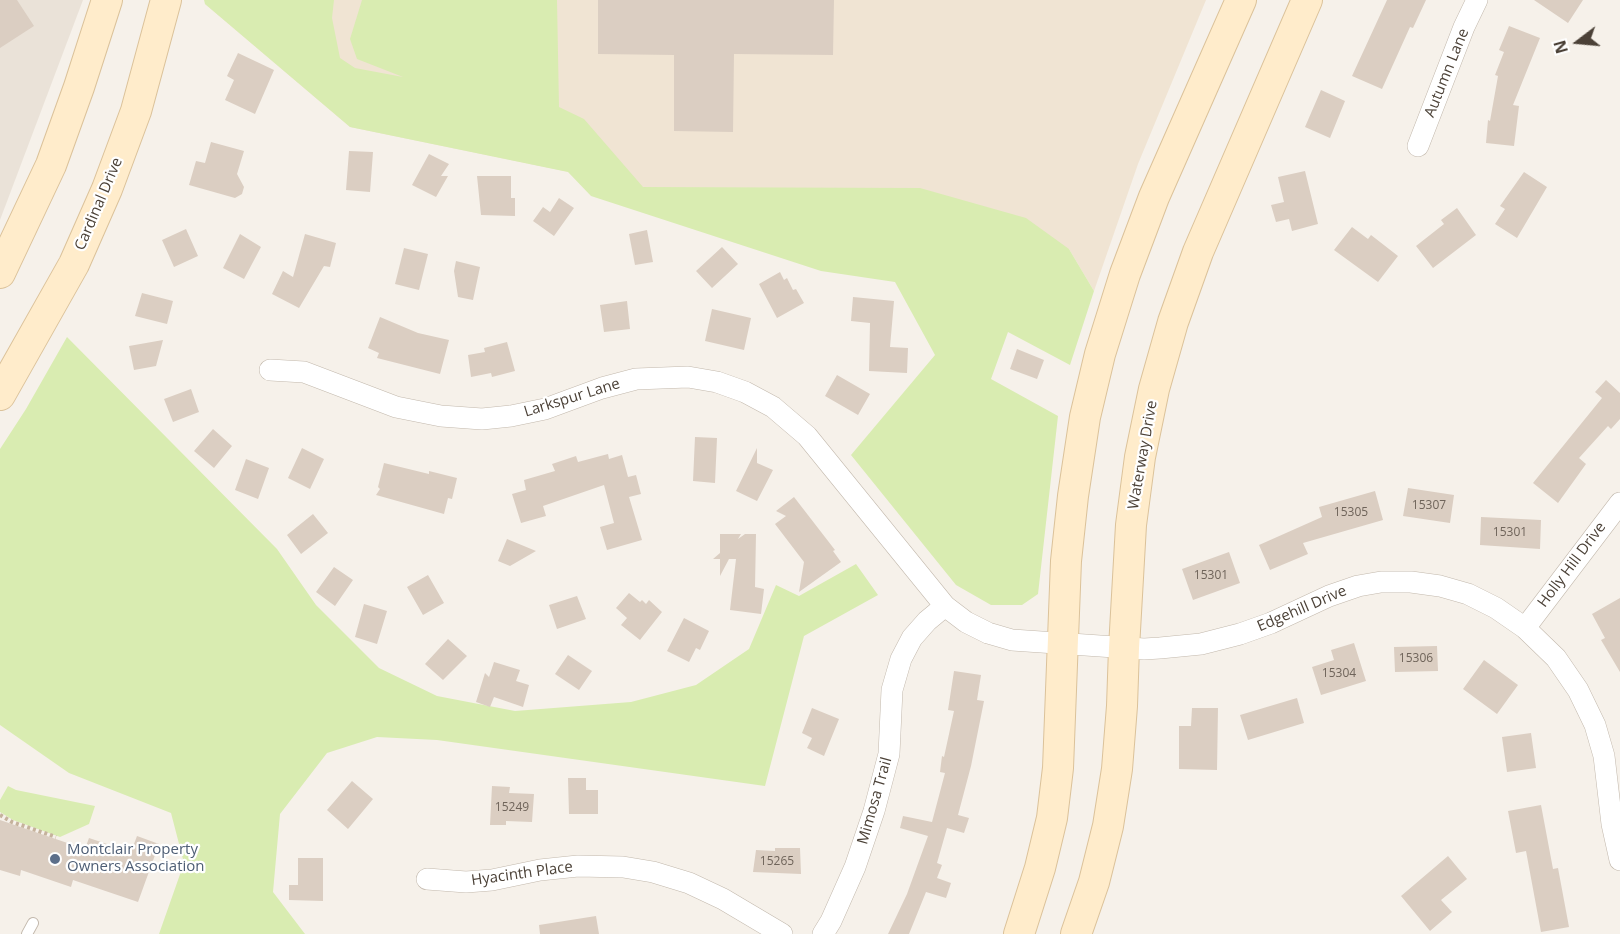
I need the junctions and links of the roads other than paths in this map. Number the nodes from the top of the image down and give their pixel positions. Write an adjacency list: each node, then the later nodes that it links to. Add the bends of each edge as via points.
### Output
1 (107, 0): 7 (main road, via 51,165)
2 (166, 0): 9 (main road, Cardinal Drive, via 136,111 107,189 74,264)
3 (1241, 0): 13 (main road, via 1154,197 1100,354 1073,496)
4 (1307, 0): 14 (main road, Waterway Drive, via 1198,252 1154,389 1131,525)
5 (1478, 0): 6 (street, Autumn Lane)
6 (1418, 146)
7 (0, 273)
8 (270, 370): 11 (street, Larkspur Lane, via 304,372 396,407 441,416 482,418 545,409 636,379 673,376 717,382 773,407 807,436)
9 (0, 395)
10 (1620, 503): 12 (street, Holly Hill Drive)
11 (945, 606): 13 (street, Larkspur Lane, via 988,633 1012,640); 21 (street, Mimosa Trail, via 912,638 901,659 892,690 888,754 874,811 855,867)
12 (1524, 628): 14 (street, Edgehill Drive, via 1496,608 1459,591 1411,582 1381,582 1329,596 1240,634 1201,644); 15 (street, Edgehill Drive, via 1556,658 1578,690 1595,725)
13 (1063, 644): 14 (street, Edgehill Drive); 22 (main road, via 1052,818)
14 (1124, 648): 23 (main road, Waterway Drive, via 1122,706 1108,826)
15 (1614, 784): 16 (street, Edgehill Drive, via 1612,824)
16 (1620, 860)
17 (427, 879): 20 (street, Hyacinth Place, via 466,882 578,866 623,867 689,883 723,898)
18 (33, 923): 19 (lane)
19 (27, 934)
20 (782, 934)
21 (823, 934)
22 (1019, 934)
23 (1076, 934)

